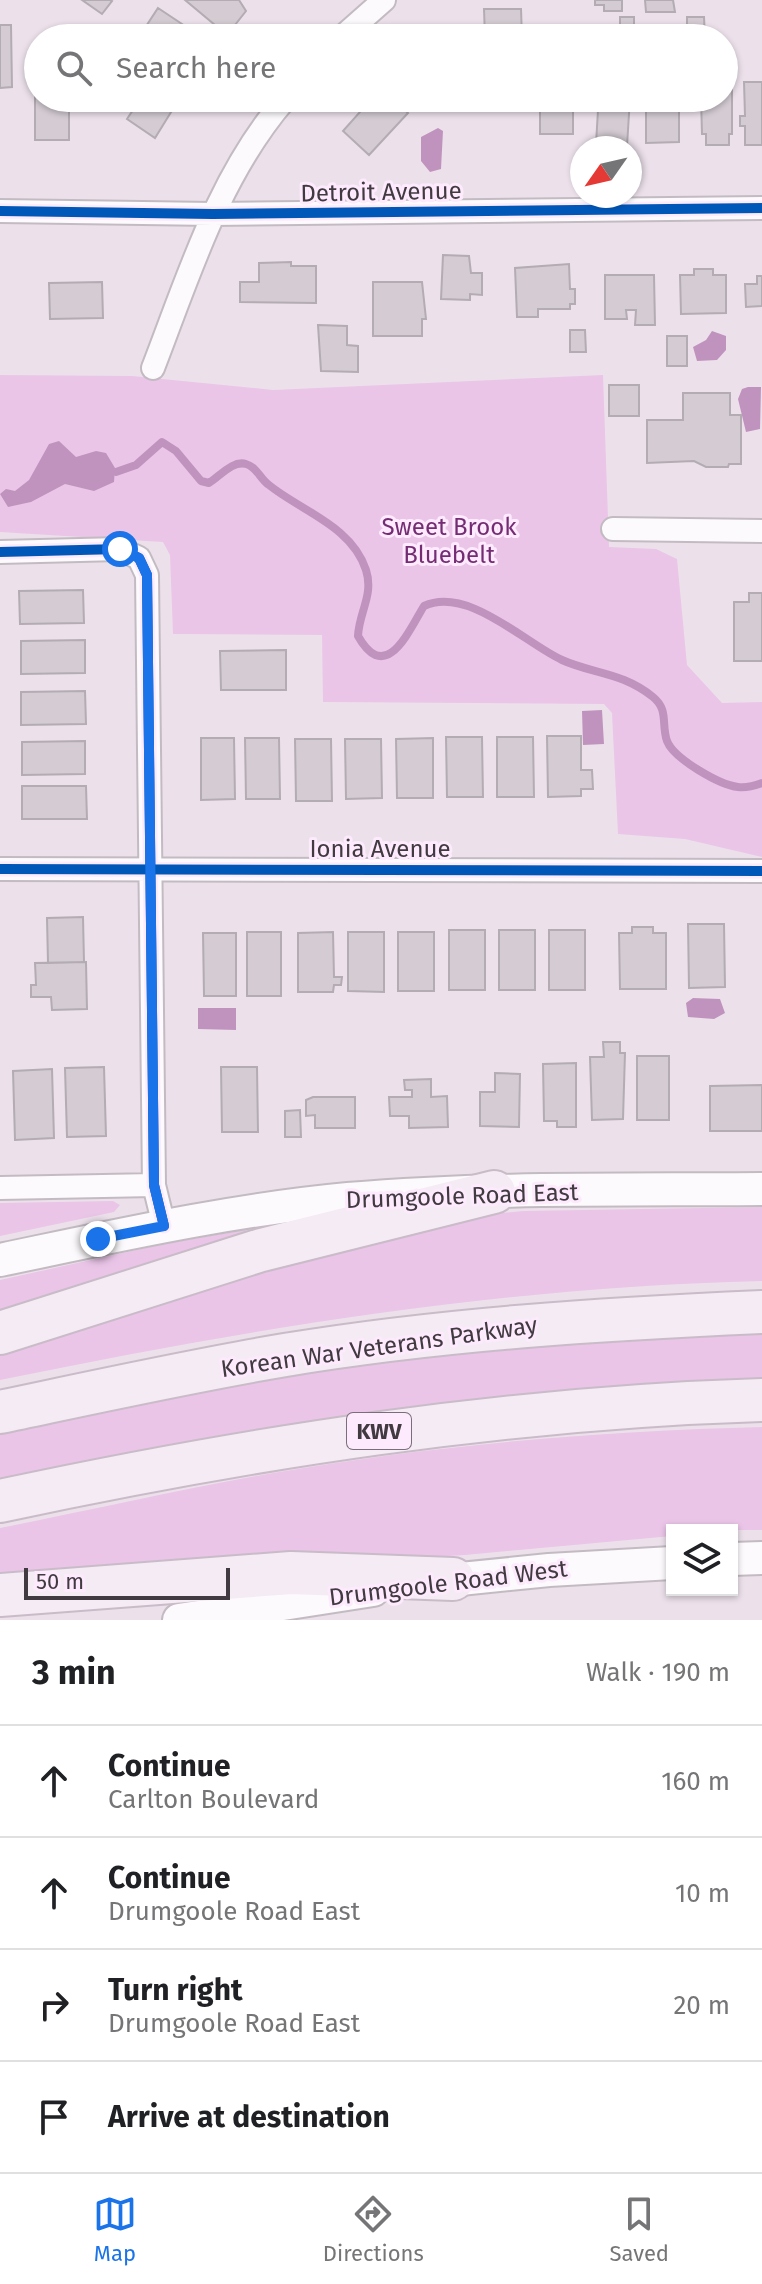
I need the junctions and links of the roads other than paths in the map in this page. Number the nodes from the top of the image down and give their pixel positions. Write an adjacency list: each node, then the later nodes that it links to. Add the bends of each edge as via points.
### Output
1 (384, 0): 2 (street)
2 (357, 24)
3 (276, 112): 6 (street, via 242,159)
4 (762, 208): 6 (street, Detroit Avenue)
5 (0, 211): 6 (street, Detroit Avenue)
6 (213, 214): 7 (street)
7 (153, 368)
8 (613, 529): 9 (street)
9 (762, 531)
10 (0, 552): 12 (street, via 120,549 139,558 147,575)
11 (0, 869): 12 (street, Ionia Avenue)
12 (149, 869): 13 (street, Ionia Avenue); 14 (street)
13 (761, 871)
14 (154, 1185): 15 (street); 18 (street)
15 (0, 1188)
16 (762, 1189): 17 (main road, Drumgoole Road East)
17 (494, 1192): 18 (main road, Drumgoole Road East, via 321,1202); 21 (highway, via 220,1261)
18 (164, 1226): 19 (main road, Drumgoole Road East)
19 (0, 1260)
20 (762, 1312): 23 (highway, Korean War Veterans Parkway, via 593,1320 388,1341 192,1372)
21 (0, 1333)
22 (762, 1400): 24 (highway, KWV, via 581,1409 382,1430)
23 (0, 1412)
24 (0, 1501)
25 (762, 1558): 26 (main road)
26 (738, 1559)
27 (666, 1563): 28 (main road, Drumgoole Road West)
28 (453, 1579): 29 (highway, via 291,1573); 30 (main road, Drumgoole Road West)
29 (0, 1595)
30 (179, 1620)

